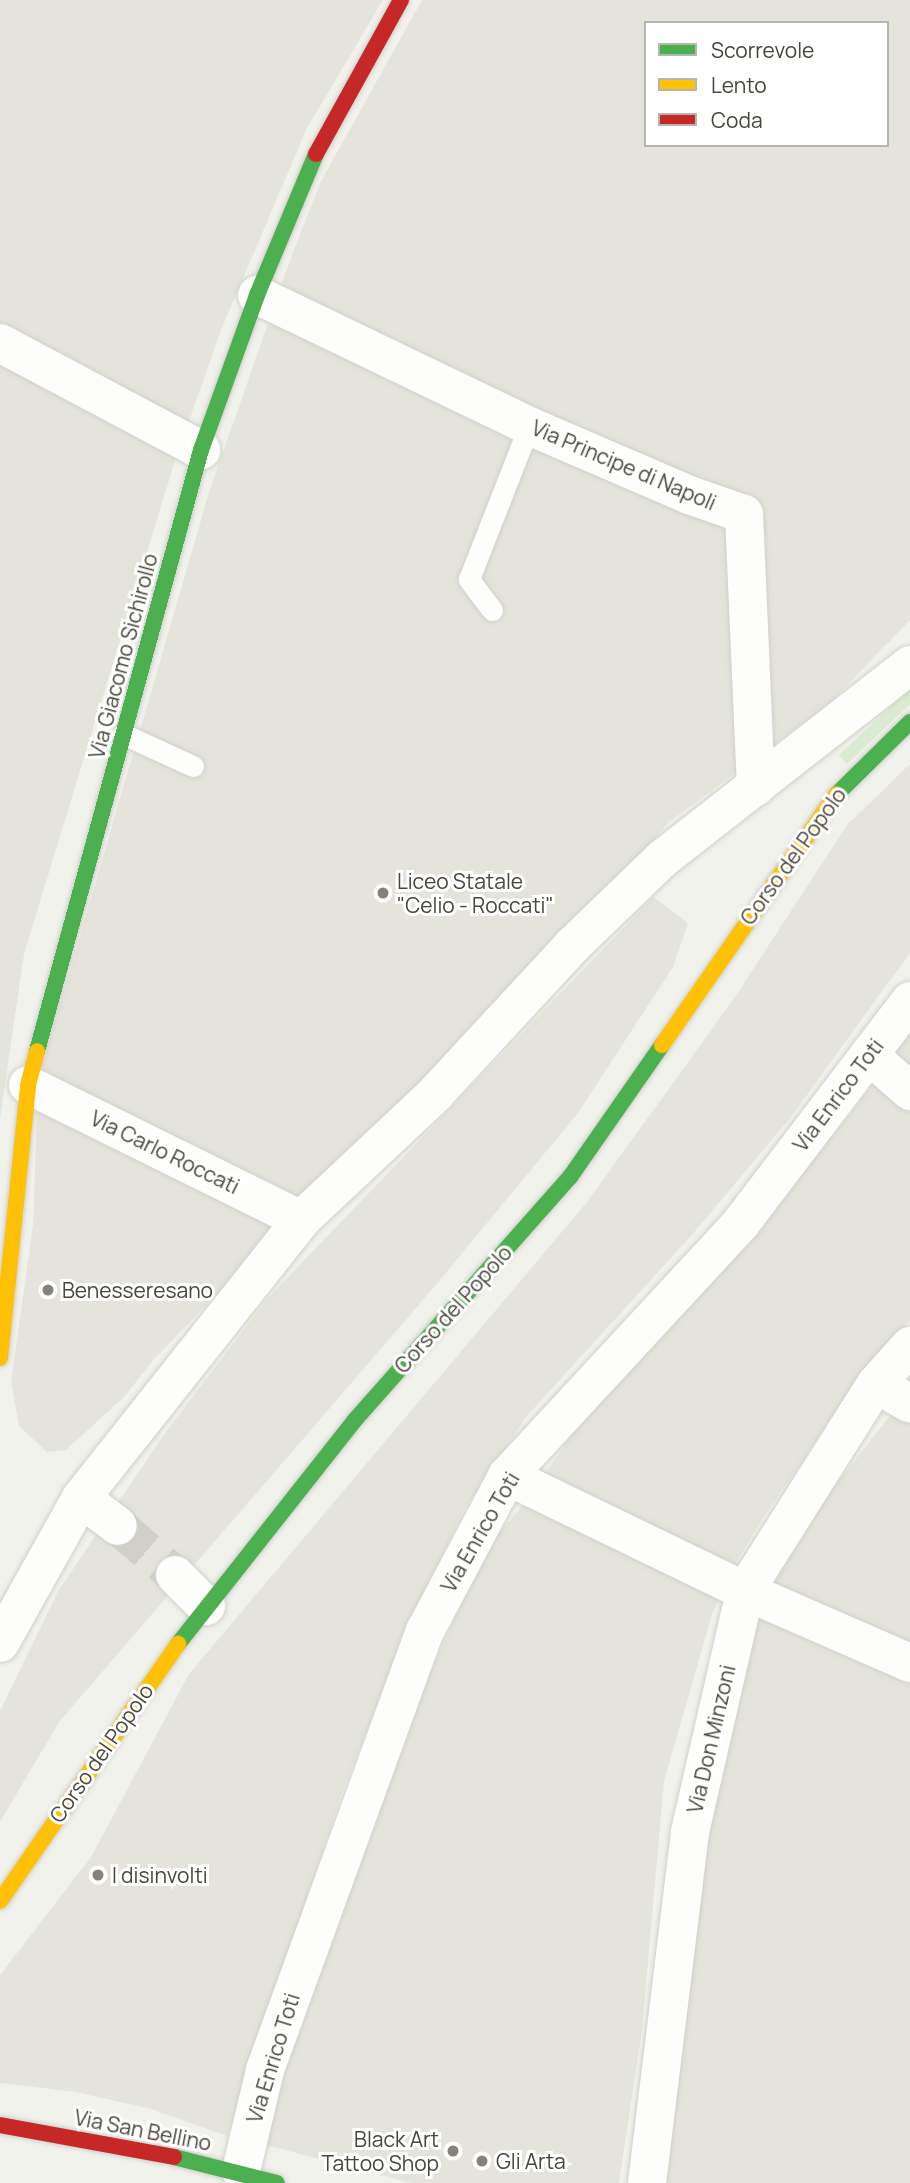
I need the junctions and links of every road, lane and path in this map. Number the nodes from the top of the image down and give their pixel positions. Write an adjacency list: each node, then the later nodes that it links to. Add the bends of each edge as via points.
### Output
1 (401, 0): 2 (street, Via Giacomo Sichirollo, via 325,132)
2 (257, 295): 4 (street, Via Principe di Napoli); 5 (street, Via Giacomo Sichirollo)
3 (0, 343): 5 (street)
4 (529, 426): 6 (lane, via 469,579); 11 (street, Via Principe di Napoli, via 744,514)
5 (201, 450): 9 (street, Via Giacomo Sichirollo)
6 (492, 610)
7 (910, 665): 11 (street)
8 (910, 722): 26 (street, Corso del Popolo, via 839,790 570,1177 354,1421)
9 (123, 734): 10 (lane); 14 (street, Via Giacomo Sichirollo)
10 (192, 766)
11 (755, 788): 16 (street, via 662,859 573,946 435,1094)
12 (910, 1001): 13 (street, Via Enrico Toti)
13 (869, 1055): 15 (street); 21 (street, Via Enrico Toti, via 741,1223)
14 (29, 1085): 16 (street, Via Carlo Roccati); 18 (street, Via Giacomo Sichirollo)
15 (910, 1091)
16 (301, 1220): 22 (street)
17 (910, 1346): 19 (street, Via Don Minzoni)
18 (0, 1358)
19 (876, 1384): 20 (street); 25 (street, Via Don Minzoni)
20 (910, 1404)
21 (507, 1476): 25 (street); 31 (street, Via Enrico Toti, via 425,1631 265,2070)
22 (81, 1498): 23 (street); 27 (street)
23 (118, 1526)
24 (174, 1576): 26 (street)
25 (745, 1591): 28 (street); 33 (street, Via Don Minzoni, via 690,1832)
26 (206, 1606): 29 (street, Corso del Popolo, via 94,1760)
27 (0, 1643)
28 (910, 1664)
29 (0, 1901)
30 (0, 2125): 31 (street, Via San Bellino)
31 (215, 2172): 32 (street, Via San Bellino)
32 (277, 2183)
33 (647, 2183)

